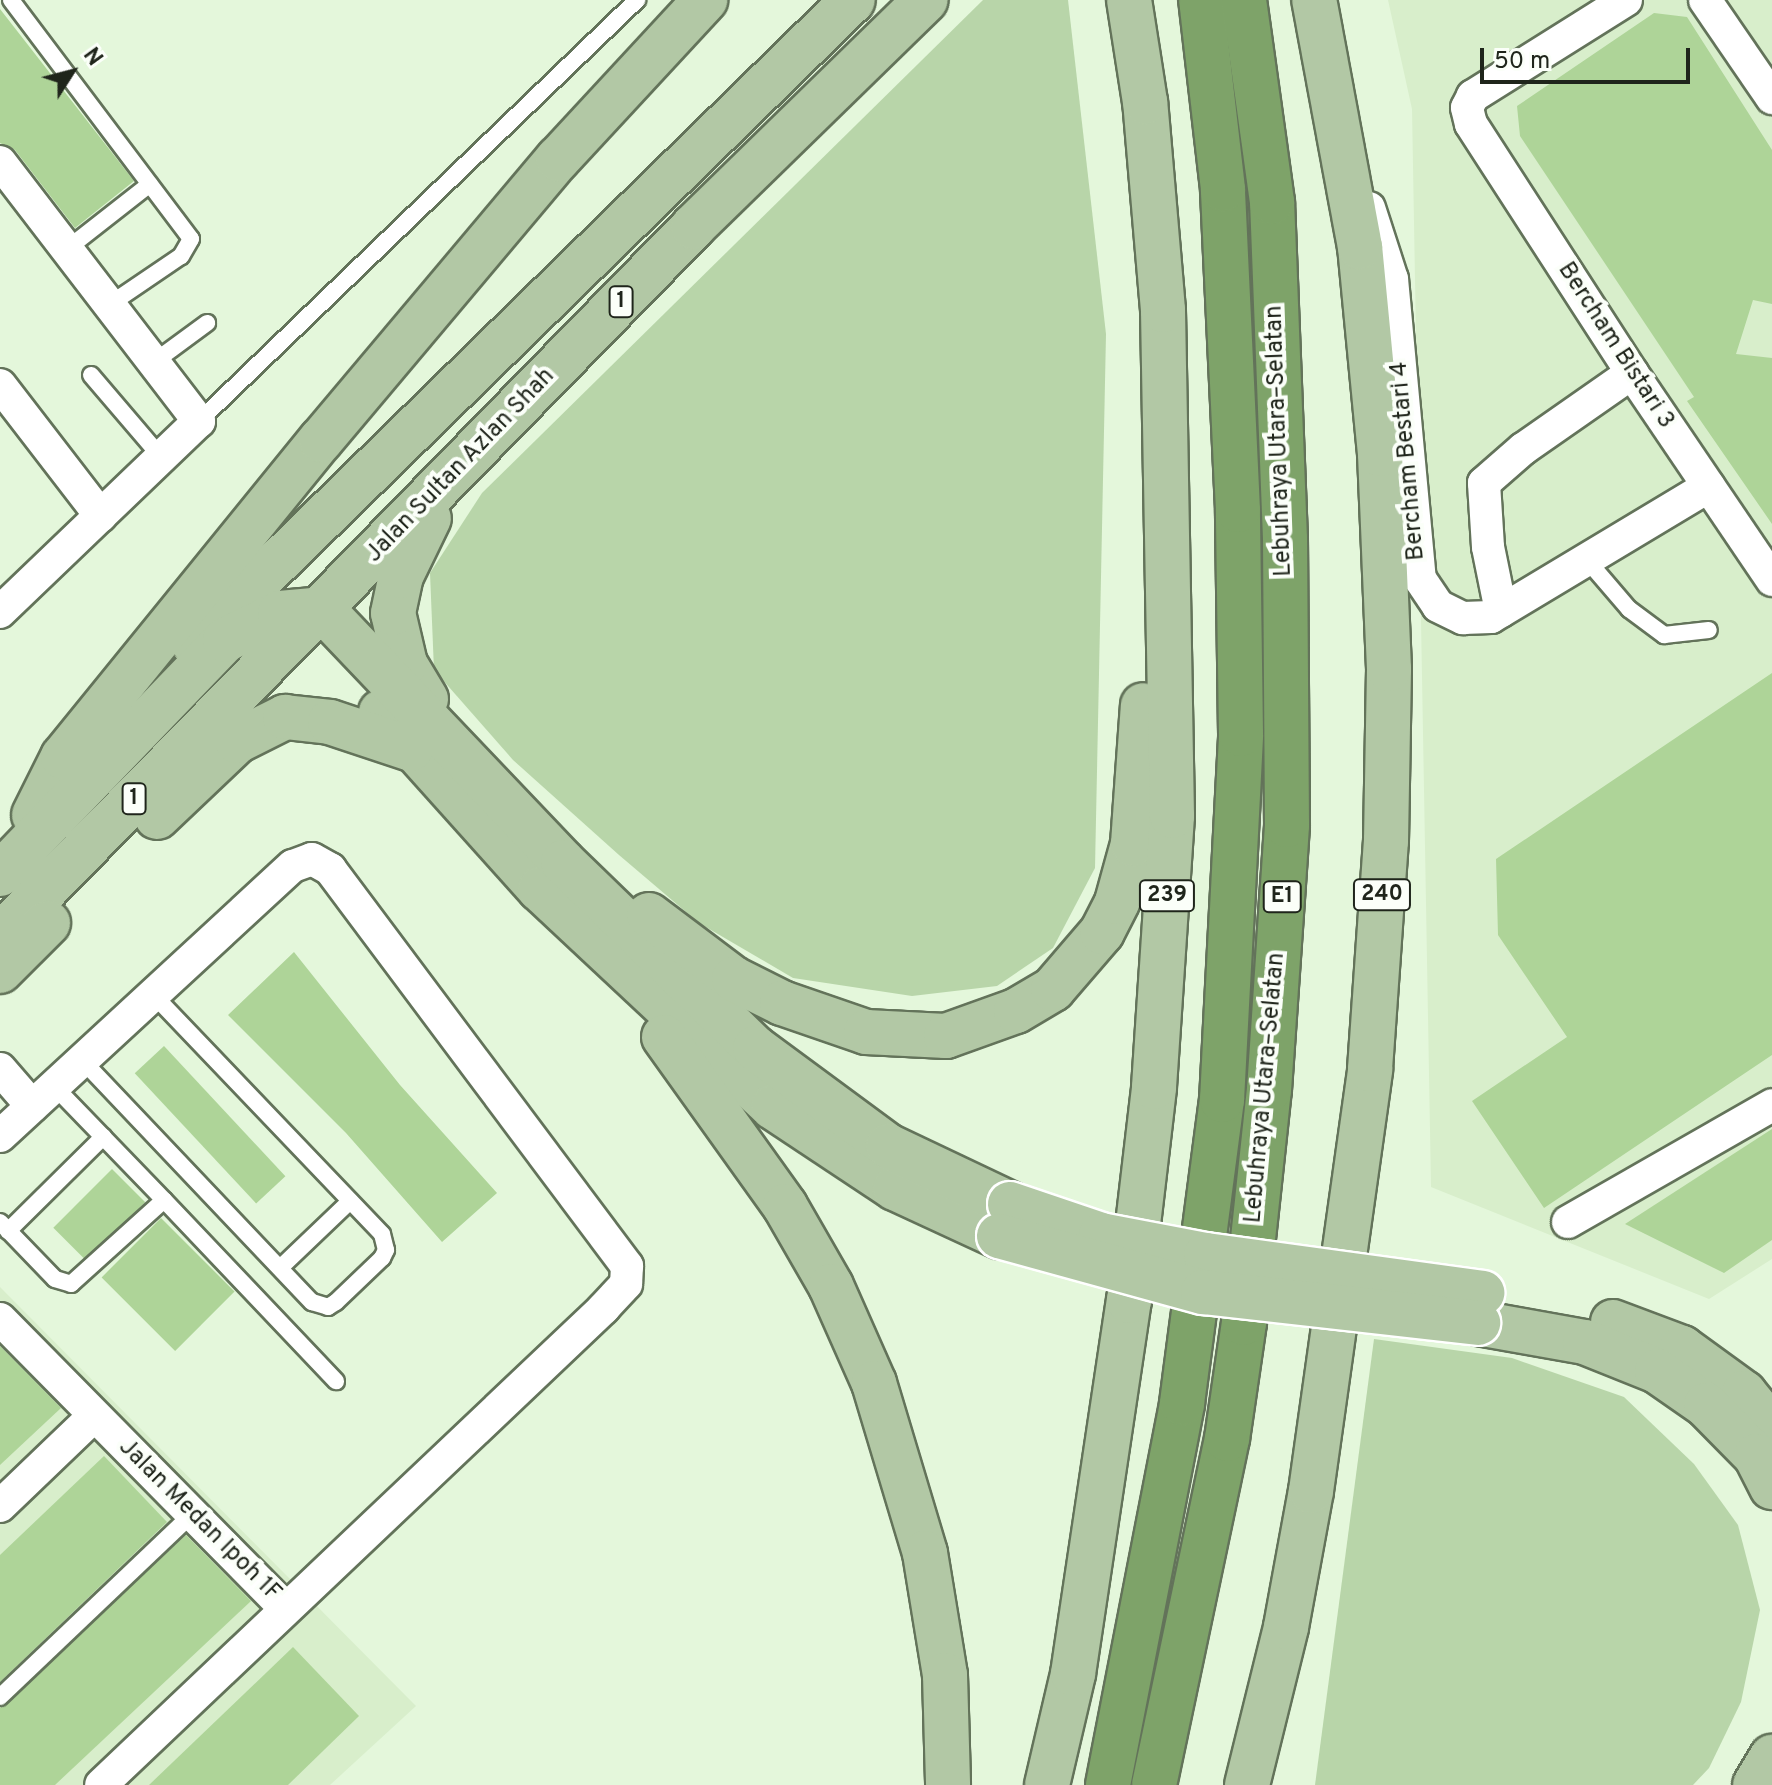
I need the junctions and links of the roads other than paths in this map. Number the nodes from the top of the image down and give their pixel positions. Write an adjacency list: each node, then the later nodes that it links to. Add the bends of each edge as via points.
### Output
1 (11, 0): 15 (lane)
2 (637, 0): 24 (lane)
3 (705, 0): 38 (main road, via 558,159 321,440 63,757)
4 (853, 0): 28 (main road, 1)
5 (926, 0): 26 (main road, Jalan Sultan Azlan Shah / 1, via 693,227)
6 (1129, 0): 18 (main road, 239, via 1145,102)
7 (1201, 0): 69 (highway, Lebuhraya Utara–Selatan / E1, via 1223,189 1238,510 1241,734 1222,1100 1182,1403)
8 (1244, 0): 70 (highway, Lebuhraya Utara–Selatan / E1, via 1272,202 1285,539 1287,825 1269,1090 1244,1323 1227,1439)
9 (1314, 0): 13 (main road, 240)
10 (1626, 0): 21 (street, Bercham Bistari 3, via 1473,96 1467,108 1471,124)
11 (1705, 0): 12 (street)
12 (1772, 98)
13 (1337, 106): 33 (street, Bercham Bestari 4, via 1392,279 1420,579 1438,606 1463,618 1491,617); 63 (main road, 240, via 1360,247 1380,454 1389,669 1386,841 1370,1069)
14 (0, 162): 16 (street)
15 (150, 184): 16 (lane); 17 (lane, via 191,239 190,249)
16 (67, 249): 17 (street)
17 (109, 305): 20 (street)
18 (1163, 310): 41 (main road, via 1147,443 1142,743 1133,844 1117,902 1102,932 1053,989 1016,1011 946,1036 866,1032 782,1003 734,979 600,875); 68 (main road, 239, via 1172,816 1154,1087 1129,1301 1075,1659)
19 (207, 323): 20 (lane)
20 (154, 362): 24 (street)
21 (1632, 373): 27 (street, Bercham Bistari 3); 33 (street, via 1484,483 1488,547)
22 (91, 375): 25 (lane)
23 (0, 385): 29 (street)
24 (199, 421): 25 (street)
25 (161, 457): 29 (street)
26 (466, 463): 34 (main road, Jalan Sultan Azlan Shah / 1); 37 (main road, via 417,537 393,613 405,664)
27 (1709, 486): 30 (street, Bercham Bestari 4); 31 (street, Bercham Bistari 3)
28 (354, 490): 34 (main road, via 306,571); 38 (main road, 1, via 246,589)
29 (101, 516): 32 (street)
30 (1587, 560): 33 (street, Bercham Bestari 4); 35 (lane, via 1629,609 1664,635)
31 (1772, 580)
32 (2, 604)
33 (1501, 611)
34 (308, 615): 36 (main road, Jalan Sultan Azlan Shah / 1); 37 (main road)
35 (1709, 630)
36 (254, 647): 40 (main road, via 225,640); 42 (main road, Jalan Sultan Azlan Shah / 1)
37 (436, 748): 41 (main road); 42 (main road, via 308,717 264,724 237,741)
38 (34, 815): 39 (main road, 1)
39 (0, 849)
40 (0, 874)
41 (552, 875): 54 (main road, bridge, via 773,1107 895,1188 1005,1220 1203,1292); 67 (main road, via 559,923 669,1042 721,1111 831,1286 874,1383 925,1553 945,1675)
42 (2, 963)
43 (153, 994): 44 (street); 50 (lane); 62 (street, via 293,866 312,859 322,863 627,1266 620,1291)
44 (82, 1060): 47 (street); 53 (lane)
45 (0, 1069): 47 (street)
46 (1772, 1105): 51 (street)
47 (19, 1113): 48 (lane)
48 (103, 1137): 49 (lane); 52 (lane)
49 (164, 1200): 52 (lane, via 71,1284 55,1279); 56 (lane)
50 (350, 1201): 53 (lane); 53 (lane, via 382,1234 386,1250 336,1302 320,1307)
51 (1568, 1222)
52 (4, 1227)
53 (280, 1268)
54 (1480, 1308): 58 (main road, via 1587,1312 1682,1348 1744,1393); 59 (main road, via 1657,1371 1716,1415 1756,1456)
55 (1, 1321): 57 (street, Jalan Medan Ipoh 1F)
56 (336, 1381)
57 (94, 1416): 60 (street); 61 (street, Jalan Medan Ipoh 1F)
58 (1772, 1428)
59 (1772, 1487)
60 (0, 1506)
61 (193, 1513): 62 (street, Jalan Medan Ipoh 1F); 64 (lane)
62 (286, 1609): 66 (street, Jalan Medan Ipoh 1F)
63 (1286, 1627): 71 (main road, 240); 72 (main road, via 1288,1684)
64 (0, 1697)
65 (1772, 1757): 73 (main road)
66 (101, 1785)
67 (948, 1785)
68 (1047, 1785)
69 (1108, 1785)
70 (1154, 1785)
71 (1247, 1785)
72 (1275, 1785)
73 (1755, 1785)

